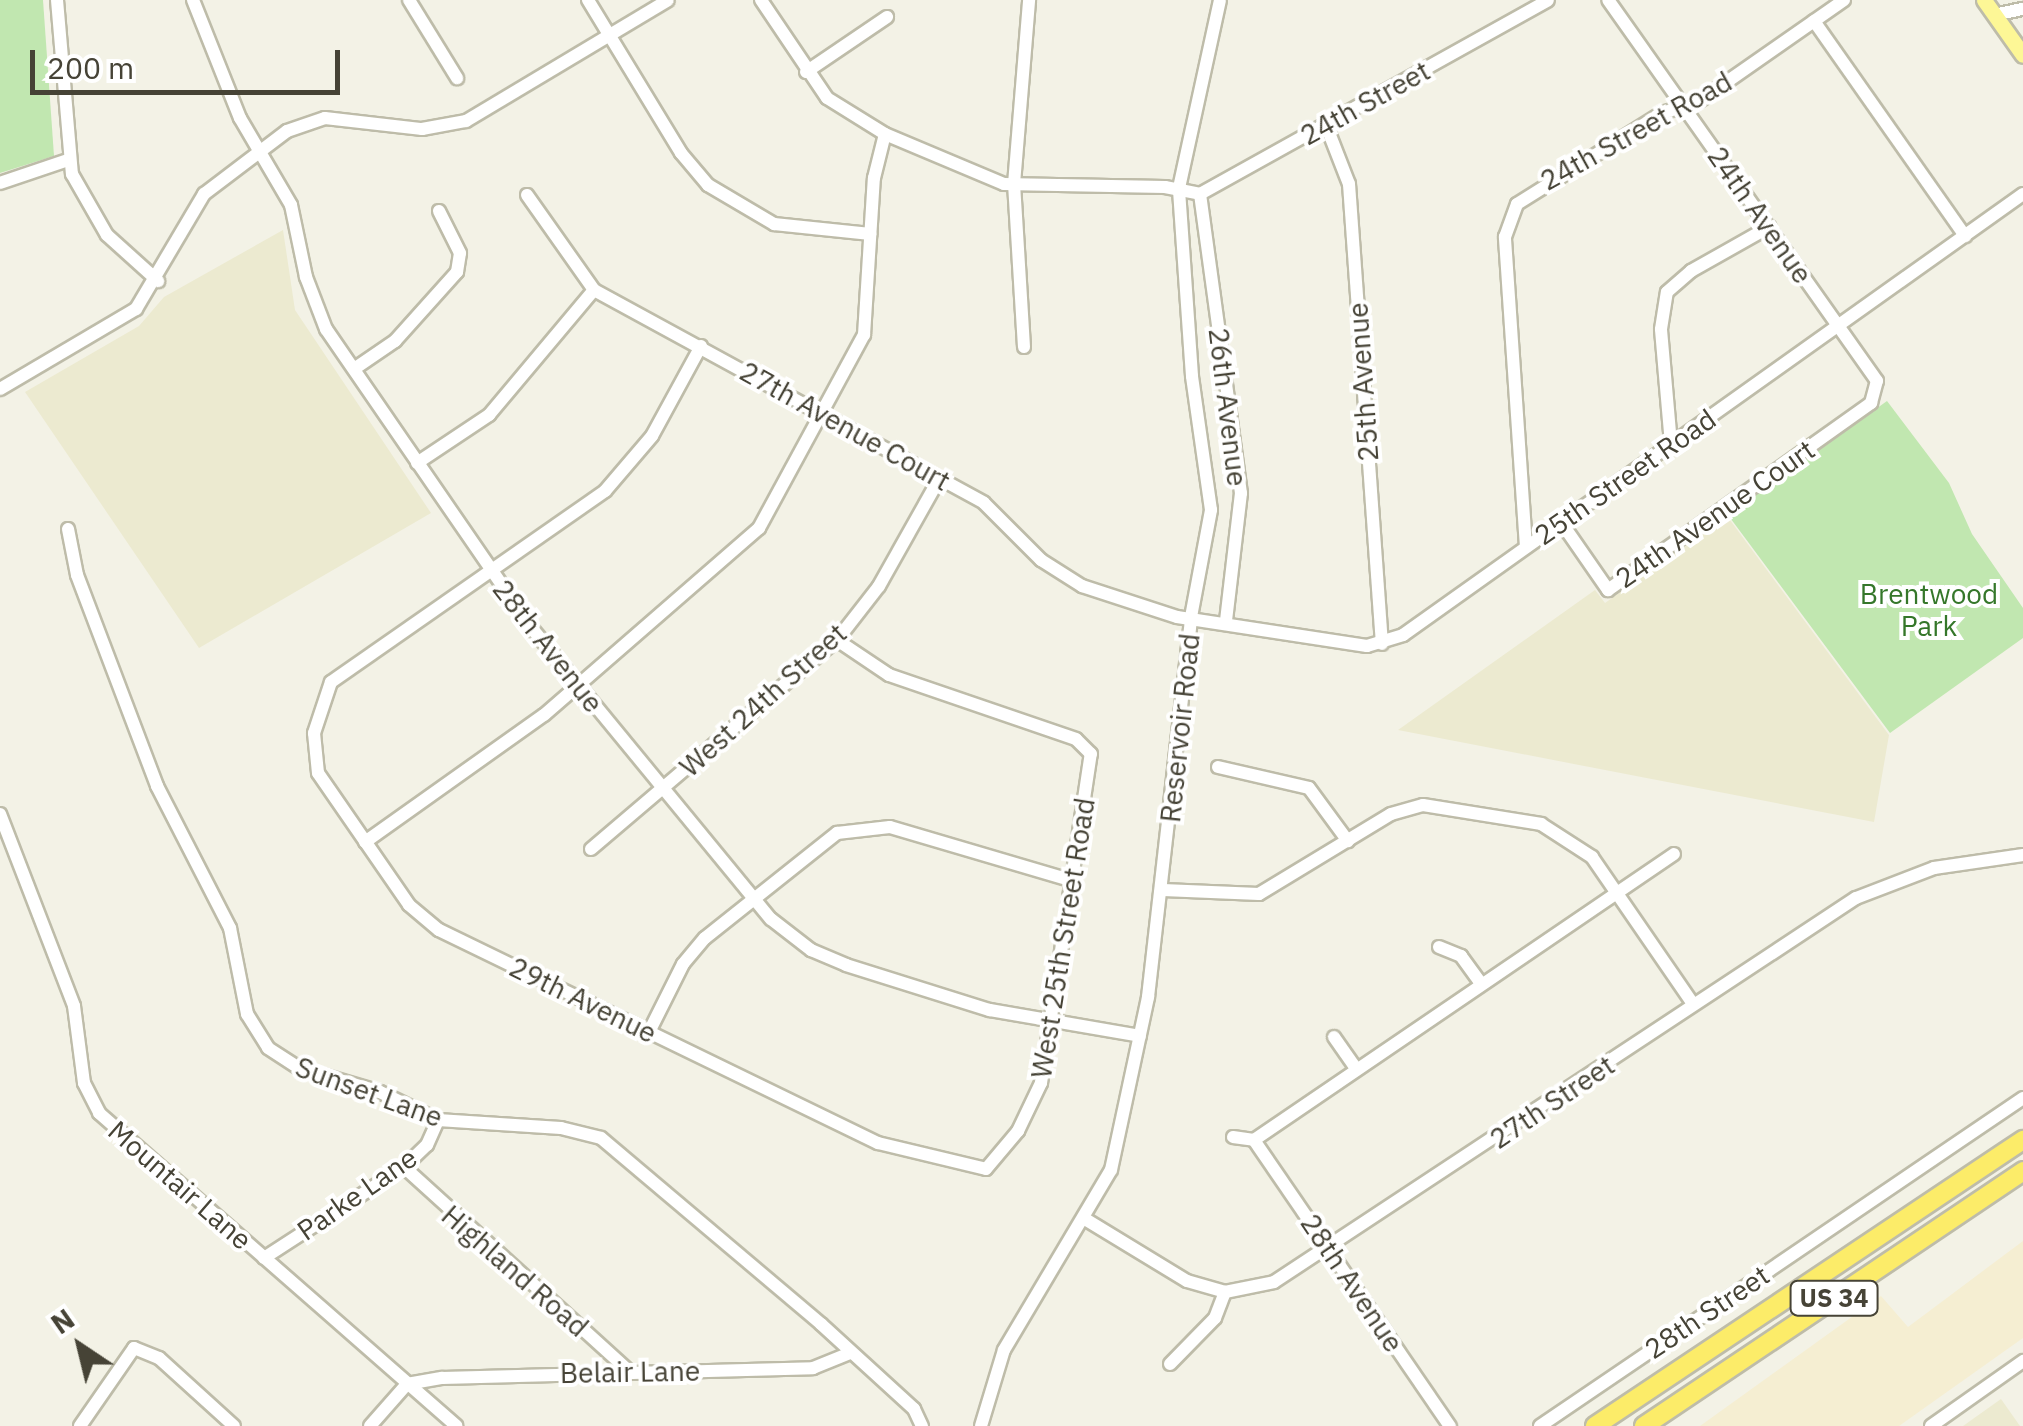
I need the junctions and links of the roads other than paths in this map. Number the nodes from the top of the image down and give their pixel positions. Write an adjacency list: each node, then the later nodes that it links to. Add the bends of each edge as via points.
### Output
1 (57, 0): 25 (street)
2 (194, 0): 24 (street, 28th Avenue, via 228,92)
3 (409, 0): 20 (street)
4 (588, 0): 17 (street)
5 (668, 0): 17 (street)
6 (761, 0): 19 (street)
7 (1029, 0): 27 (street)
8 (1220, 0): 28 (street, Reservoir Road)
9 (1548, 0): 22 (street, 24th Street)
10 (1608, 0): 21 (street, 24th Avenue)
11 (1844, 0): 16 (street, 24th Street Road)
12 (1984, 0): 14 (main road)
13 (2023, 9): 14 (street)
14 (1994, 15): 18 (main road)
15 (887, 17): 19 (street)
16 (1814, 21): 21 (street, 24th Street Road); 35 (street)
17 (610, 36): 24 (street, via 466,121 422,129 313,120); 34 (street, via 708,185 774,224)
18 (2023, 56)
19 (806, 72): 23 (street, via 838,108)
20 (457, 78)
21 (1684, 106): 33 (street, 24th Avenue); 50 (street, 24th Street Road, via 1534,189 1509,219 1506,274)
22 (1326, 125): 29 (street, 24th Street); 55 (street, 25th Avenue, via 1349,184)
23 (886, 134): 27 (street); 34 (street)
24 (261, 149): 36 (street, via 204,194); 41 (street, 28th Avenue, via 291,205 314,304)
25 (68, 160): 26 (street); 36 (street, via 107,235)
26 (0, 183)
27 (1014, 184): 28 (street); 40 (street)
28 (1179, 188): 29 (street); 52 (street, Reservoir Road, via 1192,376 1211,492)
29 (1200, 194): 53 (street, 26th Avenue, via 1241,493)
30 (2023, 194): 35 (street, 25th Street Road)
31 (527, 195): 37 (street, 27th Avenue Court)
32 (439, 211): 41 (street, via 460,253 457,272 395,341)
33 (1768, 227): 38 (street, 24th Avenue); 45 (street, via 1667,292 1661,329)
34 (870, 234): 44 (street, via 864,335)
35 (1965, 236): 38 (street, 25th Street Road)
36 (158, 281): 43 (street, via 122,319)
37 (594, 290): 39 (street, 27th Avenue Court); 46 (street, via 500,404)
38 (1839, 327): 42 (street, 24th Avenue); 45 (street, 25th Street Road)
39 (701, 346): 44 (street, 27th Avenue Court); 51 (street, via 652,436 622,475)
40 (1024, 347)
41 (354, 369): 46 (street, 28th Avenue)
42 (1876, 381): 48 (street, 24th Avenue Court, via 1871,402 1608,590)
43 (0, 388)
44 (825, 415): 47 (street, 27th Avenue Court); 56 (street, via 774,505 740,548)
45 (1671, 444): 48 (street, 25th Street Road)
46 (417, 462): 51 (street, 28th Avenue)
47 (939, 479): 52 (street, 27th Avenue Court, via 984,504 1064,577); 54 (street, West 24th Street, via 879,586)
48 (1561, 522): 50 (street, 25th Street Road)
49 (68, 529): 78 (street, Sunset Lane, via 76,574 156,786 230,928 250,1022 268,1048 298,1068 380,1092)
50 (1526, 547): 55 (street, 25th Street Road)
51 (491, 571): 56 (street, 28th Avenue); 61 (street, 29th Avenue, via 345,670 323,696 315,762)
52 (1191, 618): 53 (street); 66 (street, Reservoir Road)
53 (1226, 620): 55 (street, via 1360,646)
54 (837, 640): 58 (street, West 24th Street); 65 (street, West 25th Street Road, via 889,675 1076,739 1089,750)
55 (1382, 644)
56 (578, 687): 58 (street, 28th Avenue); 61 (street)
57 (1218, 767): 60 (street, via 1308,788)
58 (663, 789): 62 (street, West 24th Street); 68 (street, 28th Avenue)
59 (0, 814): 87 (street, Mountair Lane, via 74,1006 90,1098 110,1126)
60 (1348, 841): 66 (street, via 1259,894); 67 (street, via 1406,809 1474,810 1557,830 1592,857)
61 (365, 842): 73 (street, 29th Avenue, via 409,905 438,930)
62 (591, 849)
63 (1674, 854): 67 (street)
64 (2023, 854): 71 (street, 27th Street, via 1890,881)
65 (1074, 880): 68 (street, via 911,832 866,826 824,840); 72 (street, West 25th Street Road)
66 (1163, 890): 74 (street, Reservoir Road)
67 (1616, 891): 70 (street); 71 (street)
68 (753, 898): 72 (street, 28th Avenue, via 792,937 830,960 964,1003); 73 (street, via 688,957)
69 (1439, 947): 70 (street, via 1461,956)
70 (1480, 982): 76 (street)
71 (1693, 1004): 86 (street, 27th Street)
72 (1051, 1020): 74 (street, 28th Avenue); 83 (street, West 25th Street Road, via 1035,1103)
73 (649, 1032): 83 (street, 29th Avenue, via 878,1143)
74 (1140, 1036): 85 (street, Reservoir Road, via 1111,1170)
75 (1334, 1037): 76 (street)
76 (1355, 1068): 80 (street)
77 (2023, 1098): 101 (street, 28th Street)
78 (438, 1120): 82 (street, Parke Lane, via 427,1145); 89 (street, Sunset Lane, via 561,1128 601,1138)
79 (1234, 1137): 80 (street)
80 (1254, 1140): 86 (street, 28th Avenue)
81 (2023, 1140): 102 (highway, US 34)
82 (404, 1168): 87 (street, Parke Lane); 92 (street, Highland Road)
83 (986, 1169)
84 (2023, 1171): 103 (highway, US 34)
85 (1085, 1220): 88 (street, 27th Street, via 1176,1276); 99 (street, Reservoir Road, via 1004,1350)
86 (1330, 1250): 88 (street, 27th Street, via 1274,1282); 100 (street, 28th Avenue)
87 (264, 1258): 93 (street, Mountair Lane)
88 (1225, 1292): 91 (street, via 1215,1318)
89 (850, 1354): 92 (street, Belair Lane, via 812,1368); 98 (street, Sunset Lane, via 914,1409)
90 (2023, 1361): 104 (street)
91 (1170, 1364)
92 (630, 1372): 93 (street, Belair Lane)
93 (407, 1384): 96 (street); 97 (street, Mountair Lane)
94 (80, 1426): 95 (street, via 134,1348 158,1358)
95 (234, 1426)
96 (370, 1426)
97 (456, 1426)
98 (922, 1426)
99 (981, 1426)
100 (1450, 1426)
101 (1540, 1426)
102 (1594, 1426)
103 (1644, 1426)
104 (1930, 1426)

